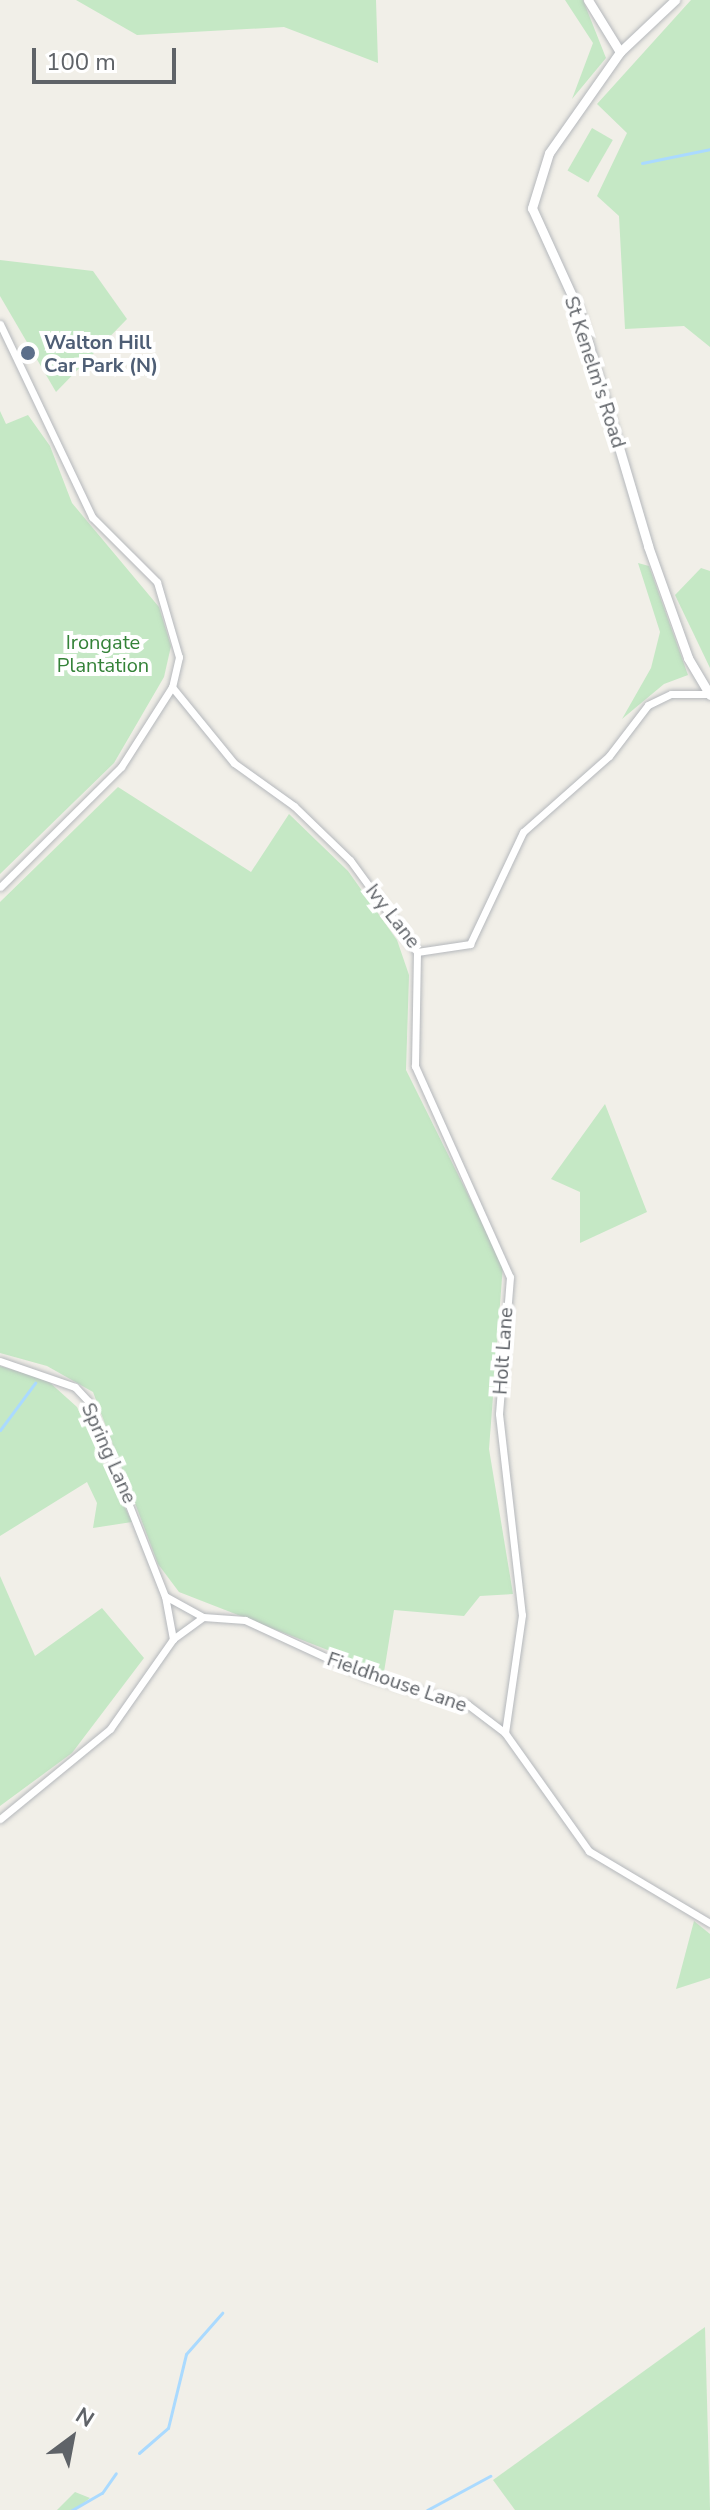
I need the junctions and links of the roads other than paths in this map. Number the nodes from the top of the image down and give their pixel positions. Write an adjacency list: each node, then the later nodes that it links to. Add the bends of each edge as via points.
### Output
1 (588, 0): 3 (street)
2 (675, 0): 3 (street, St Kenelm's Road)
3 (620, 52): 6 (street, St Kenelm's Road, via 549,153 532,208 578,309 648,546)
4 (0, 324): 5 (street, via 92,517 166,598 179,641)
5 (172, 687): 7 (street, via 121,767); 8 (street, Ivy Lane, via 234,763 294,806 350,860)
6 (710, 695): 8 (street, Ivy Lane, via 671,694 648,705 609,756 523,832 470,944)
7 (0, 887)
8 (417, 952): 13 (street, Holt Lane, via 421,987 415,1066 510,1277 499,1414 522,1615)
9 (0, 1361): 10 (street, Spring Lane, via 61,1380 88,1401)
10 (165, 1596): 11 (street); 12 (street, Spring Lane)
11 (199, 1619): 12 (street); 13 (street, Fieldhouse Lane, via 245,1620 366,1676 450,1696)
12 (173, 1639): 14 (street, via 110,1729)
13 (505, 1733): 15 (street, Fieldhouse Lane, via 589,1851)
14 (0, 1819)
15 (710, 1923)

